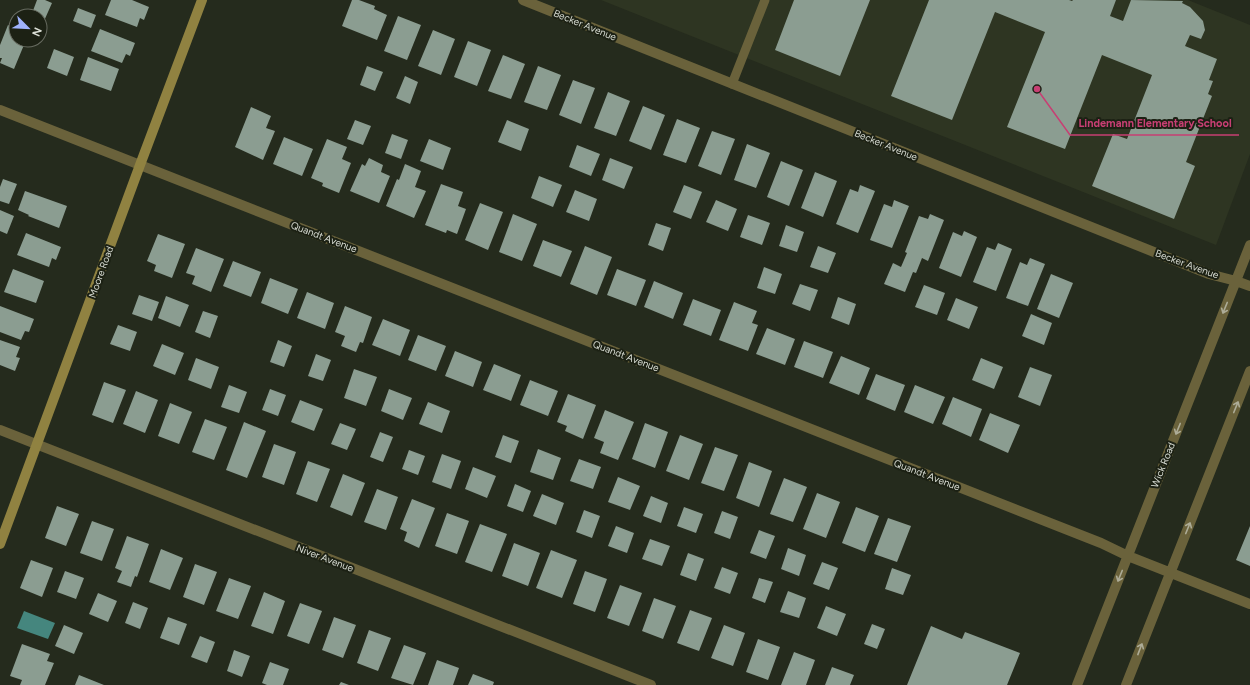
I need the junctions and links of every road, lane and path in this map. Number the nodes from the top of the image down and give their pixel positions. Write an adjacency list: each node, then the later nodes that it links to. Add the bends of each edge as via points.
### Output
1 (202, 0): 6 (street, Moore Road)
2 (523, 0): 4 (street, Becker Avenue)
3 (766, 0): 4 (lane)
4 (732, 84): 8 (street, Becker Avenue, via 1209,274)
5 (0, 110): 6 (street, Quandt Avenue)
6 (140, 165): 12 (street, Moore Road); 14 (street, Quandt Avenue)
7 (1250, 245): 8 (street, Wick Road)
8 (1236, 281): 9 (street, Becker Avenue); 14 (street, Wick Road, one-way to 14)
9 (1250, 286)
10 (1250, 371): 15 (street, one-way to 10)
11 (0, 430): 12 (street, Niver Avenue)
12 (37, 445): 13 (street, Moore Road); 17 (street, Niver Avenue)
13 (0, 544)
14 (1128, 556): 15 (street, Quandt Avenue); 18 (street, Wick Road, one-way to 18)
15 (1171, 573): 16 (street, Quandt Avenue); 19 (street, one-way to 15)
16 (1250, 604)
17 (651, 685)
18 (1076, 685)
19 (1126, 685)

